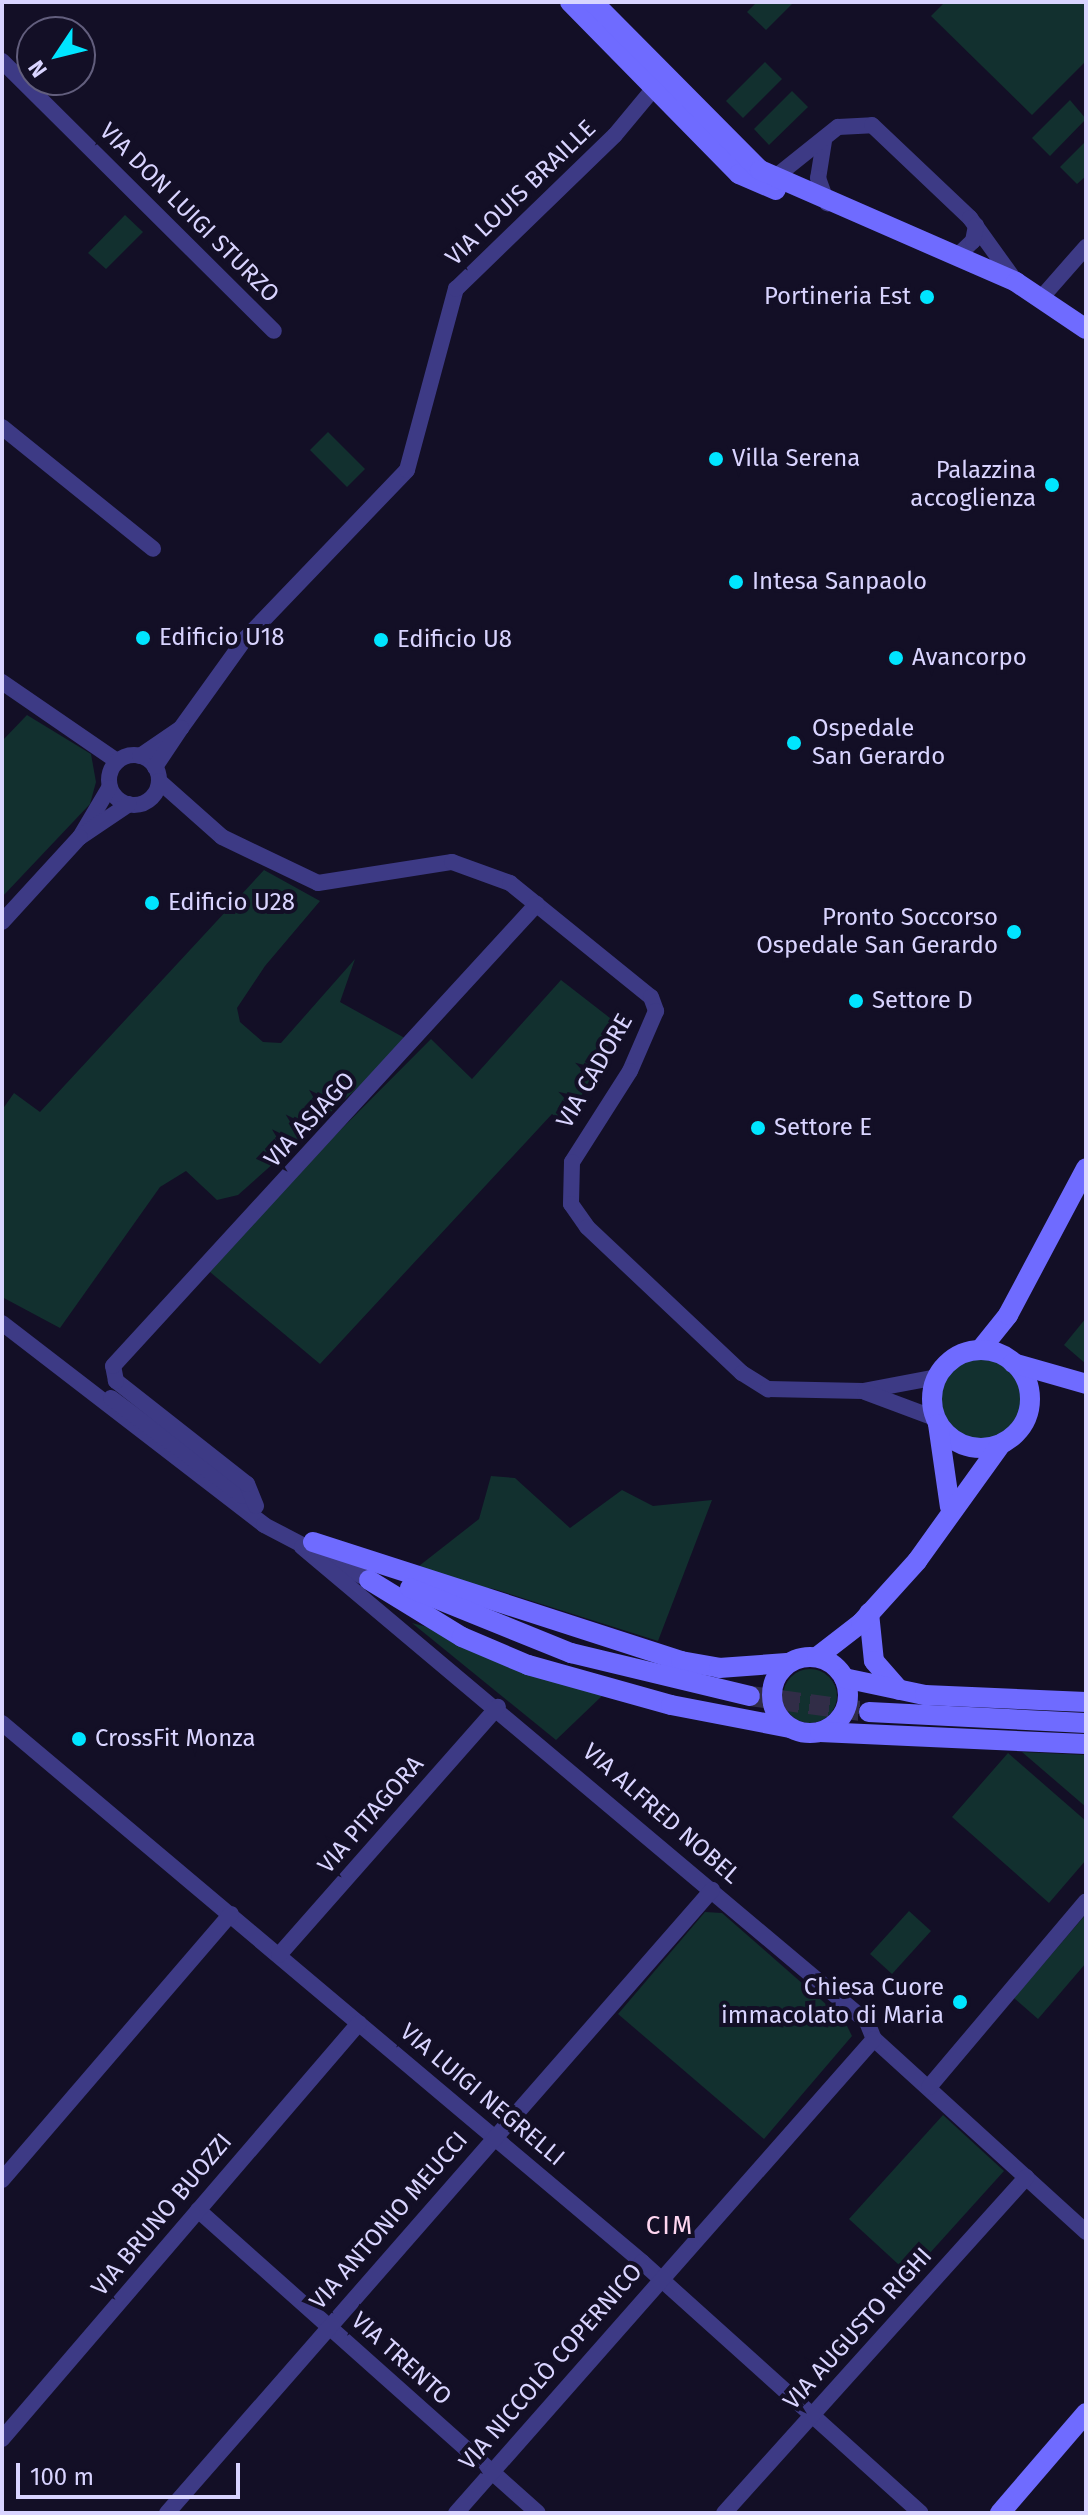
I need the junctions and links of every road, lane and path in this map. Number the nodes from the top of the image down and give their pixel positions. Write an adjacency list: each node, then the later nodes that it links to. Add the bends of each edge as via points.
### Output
1 (570, 2): 4 (street)
2 (593, 2): 4 (street)
3 (2, 61): 14 (street, VIA DON LUIGI STURZO)
4 (659, 82): 6 (street); 7 (street, via 746,179); 18 (street, VIA LOUIS BRAILLE, via 456,289 407,470 233,653)
5 (826, 135): 6 (street); 7 (street, via 818,169); 8 (street, via 857,122 878,127)
6 (774, 178): 7 (street)
7 (827, 203): 10 (street)
8 (976, 225): 10 (street, via 973,241); 11 (street)
9 (1086, 247): 12 (street)
10 (958, 255): 11 (street)
11 (1016, 282): 12 (street)
12 (1042, 297): 13 (street)
13 (1086, 329)
14 (274, 331)
15 (2, 427): 16 (street)
16 (153, 549)
17 (2, 682): 20 (street)
18 (181, 728): 19 (street); 21 (street, VIA LOUIS BRAILLE)
19 (140, 756): 20 (street); 21 (street)
20 (117, 761): 22 (street)
21 (157, 774): 23 (street, via 151,798); 25 (street, VIA CADORE, via 253,855 334,884 452,862 478,866)
22 (109, 788): 23 (street); 24 (street)
23 (129, 804): 24 (street)
24 (80, 837): 26 (street)
25 (537, 904): 32 (street, VIA ASIAGO); 35 (street, VIA CADORE, via 651,997 656,1011 630,1071 572,1162 571,1204 742,1373 789,1393)
26 (2, 922)
27 (1086, 1168): 28 (street)
28 (1008, 1315): 30 (street); 31 (street)
29 (2, 1322): 39 (street)
30 (980, 1350): 31 (street); 33 (street, VIA CADORE, via 955,1357)
31 (1009, 1360): 34 (street); 36 (street)
32 (113, 1366): 40 (street, VIA ALFRED NOBEL, via 116,1381 247,1484)
33 (937, 1377): 35 (street, VIA CADORE); 37 (street)
34 (1077, 1381): 36 (street)
35 (863, 1391): 37 (street, VIA CADORE)
36 (1029, 1393): 38 (street, via 1024,1423)
37 (937, 1421): 38 (street, VIA CADORE, via 966,1446); 41 (street)
38 (1001, 1444): 41 (street)
39 (182, 1458): 40 (street, VIA ALFRED NOBEL); 42 (street, VIA ALFRED NOBEL)
40 (256, 1506): 42 (street, VIA ALFRED NOBEL)
41 (950, 1507): 45 (street, via 933,1542)
42 (308, 1545): 43 (street); 44 (street); 47 (street, via 681,1661 719,1668); 52 (street, VIA ALFRED NOBEL, via 395,1628)
43 (369, 1580): 44 (street); 56 (street, via 462,1637 528,1665)
44 (462, 1613): 50 (street, via 654,1677)
45 (865, 1618): 46 (street); 48 (street); 49 (street, via 874,1661)
46 (817, 1657): 47 (street); 48 (street)
47 (787, 1663): 56 (street, via 771,1696)
48 (842, 1675): 49 (street); 57 (street, via 847,1706)
49 (899, 1690): 51 (street)
50 (750, 1696)
51 (1086, 1702)
52 (498, 1707): 59 (street, VIA ALFRED NOBEL); 62 (street, VIA PITAGORA)
53 (869, 1712): 55 (street)
54 (2, 1723): 61 (street, VIA LUIGI NEGRELLI)
55 (1086, 1723)
56 (790, 1728): 57 (street)
57 (820, 1732): 58 (street)
58 (1086, 1744)
59 (712, 1890): 64 (street, VIA ALFRED NOBEL, via 867,2022); 66 (street, VIA ANTONIO MEUCCI)
60 (1086, 1901): 65 (street)
61 (231, 1914): 62 (street, VIA LUIGI NEGRELLI); 68 (street)
62 (279, 1955): 63 (street, VIA LUIGI NEGRELLI)
63 (359, 2023): 66 (street, VIA LUIGI NEGRELLI); 69 (street, VIA BRUNO BUOZZI)
64 (874, 2039): 65 (street, VIA ALFRED NOBEL); 71 (street, VIA NICCOLÒ COPERNICO)
65 (929, 2087): 67 (street, VIA ALFRED NOBEL)
66 (494, 2135): 71 (street, VIA LUIGI NEGRELLI); 72 (street, VIA ANTONIO MEUCCI)
67 (1027, 2177): 70 (street, VIA ALFRED NOBEL); 74 (street, VIA AUGUSTO RIGHI)
68 (2, 2180)
69 (198, 2210): 72 (street, VIA TRENTO); 75 (street, VIA BRUNO BUOZZI)
70 (1086, 2232)
71 (660, 2278): 74 (street, VIA LUIGI NEGRELLI); 76 (street, VIA NICCOLÒ COPERNICO)
72 (329, 2327): 76 (street, VIA TRENTO); 77 (street, VIA ANTONIO MEUCCI)
73 (1086, 2413): 82 (street)
74 (812, 2416): 80 (street, VIA AUGUSTO RIGHI); 81 (street, VIA LUIGI NEGRELLI)
75 (2, 2439)
76 (491, 2471): 78 (street, VIA NICCOLÒ COPERNICO); 79 (street, VIA TRENTO)
77 (167, 2513)
78 (456, 2513)
79 (538, 2513)
80 (724, 2513)
81 (921, 2513)
82 (1000, 2513)

